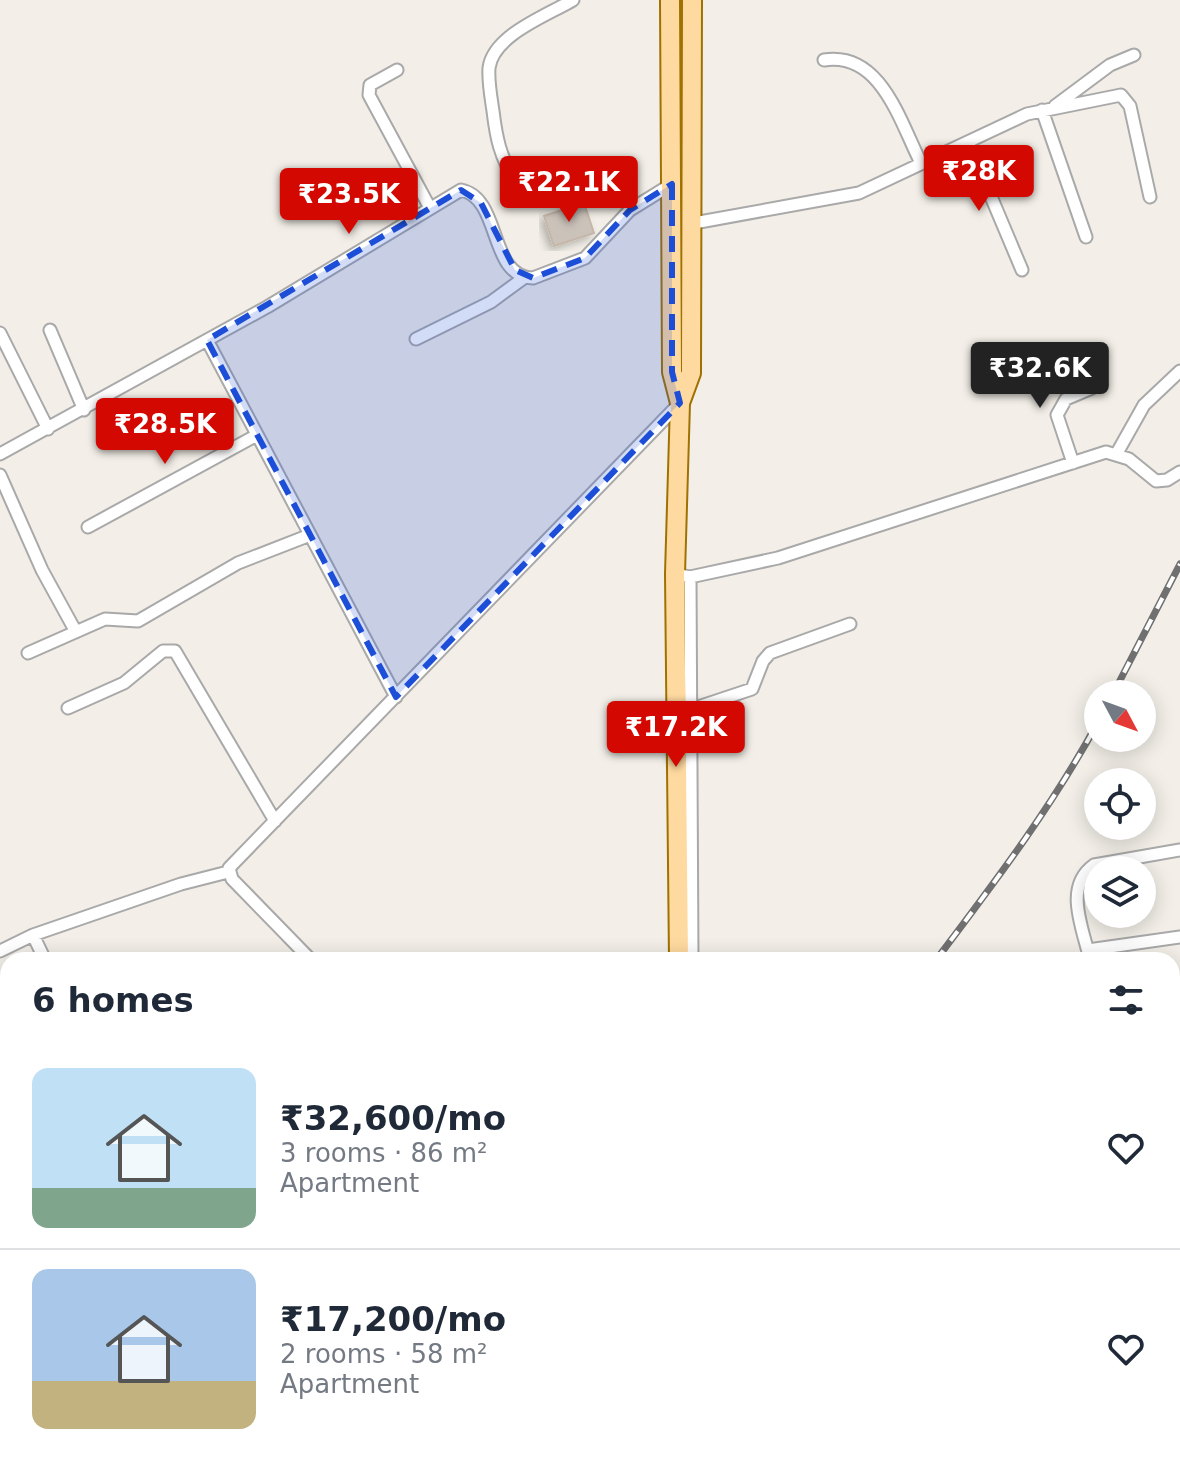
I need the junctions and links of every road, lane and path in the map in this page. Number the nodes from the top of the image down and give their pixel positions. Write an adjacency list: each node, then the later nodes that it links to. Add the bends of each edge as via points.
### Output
1 (573, 0): 10 (street, via 508,38 493,55 490,90 496,134)
2 (670, 0): 11 (main road)
3 (692, 0): 14 (main road)
4 (1134, 55): 7 (street, via 1110,65)
5 (824, 60): 9 (street, via 851,59 876,77)
6 (397, 70): 13 (street, via 370,85 369,95)
7 (1048, 109): 8 (street); 12 (street, via 1125,97); 15 (street)
8 (968, 142): 9 (street); 16 (street)
9 (921, 163): 14 (street, via 845,197)
10 (516, 180)
11 (672, 184): 17 (street, via 630,210 576,264); 24 (main road, via 672,372)
12 (1150, 197)
13 (430, 208): 17 (street, via 461,190 469,192 481,203 504,256); 21 (street)
14 (694, 223): 24 (main road, via 691,373)
15 (1086, 237)
16 (1022, 270)
17 (525, 277): 20 (street, via 491,302)
18 (50, 330): 25 (street)
19 (0, 333): 26 (street)
20 (416, 339)
21 (207, 340): 25 (street); 27 (street)
22 (1180, 371): 28 (street, via 1144,405)
23 (1092, 388): 30 (street, via 1066,399 1057,415)
24 (680, 403): 35 (main road); 39 (street)
25 (84, 410): 26 (street)
26 (48, 429): 29 (street)
27 (257, 435): 33 (street); 34 (street)
28 (1117, 453): 30 (street); 31 (street, via 1156,481)
29 (0, 454)
30 (1073, 463): 35 (street, via 778,558)
31 (1180, 472)
32 (0, 475): 37 (street)
33 (88, 527)
34 (310, 535): 37 (street, via 238,563 138,621 105,619); 39 (street)
35 (682, 576): 41 (street); 50 (main road, via 676,596)
36 (850, 624): 41 (street, via 780,646 763,661 752,689)
37 (76, 632): 38 (street)
38 (28, 653)
39 (396, 697): 42 (street)
40 (68, 708): 42 (street, via 124,683 163,651 175,651)
41 (692, 709): 51 (street)
42 (275, 821): 44 (street)
43 (1180, 850): 52 (street, via 1094,865 1082,874 1077,901)
44 (228, 872): 45 (street); 49 (street)
45 (33, 935): 47 (street); 48 (street)
46 (1180, 937): 53 (street)
47 (0, 951)
48 (41, 952)
49 (303, 952)
50 (679, 952)
51 (692, 952)
52 (1088, 952)
53 (1104, 952)

